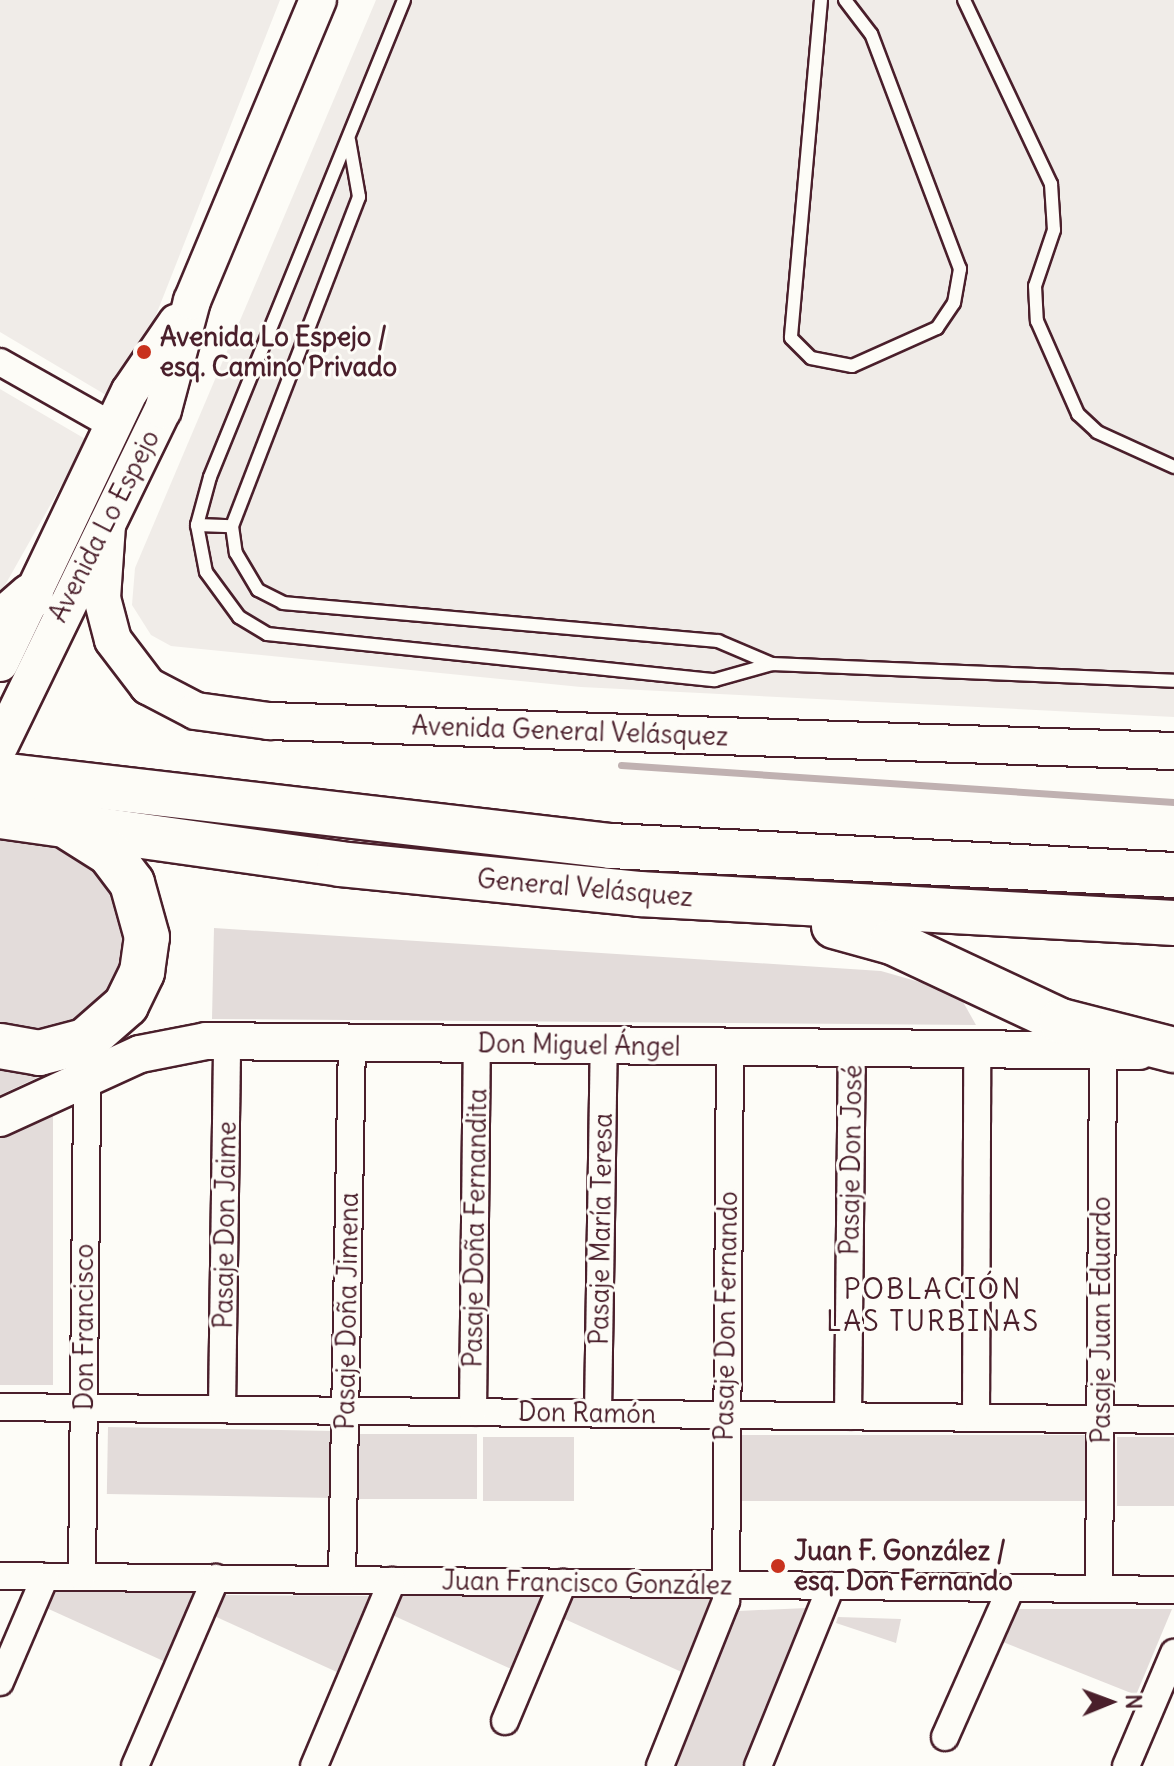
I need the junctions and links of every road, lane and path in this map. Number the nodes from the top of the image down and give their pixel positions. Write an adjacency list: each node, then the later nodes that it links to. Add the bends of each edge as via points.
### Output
1 (318, 0): 7 (main road, Avenida Lo Espejo)
2 (404, 0): 6 (lane)
3 (821, 0): 4 (lane, via 791,338 811,358 852,366 937,328 954,303 960,269 871,34)
4 (845, 0)
5 (964, 0): 10 (lane, via 1051,184 1054,230 1035,286 1037,321 1078,414 1097,432)
6 (349, 138): 12 (lane); 13 (lane, via 359,197)
7 (192, 301): 9 (main road, Avenida Lo Espejo); 11 (main road, Avenida Lo Espejo, via 163,410)
8 (0, 362): 9 (street)
9 (113, 426): 14 (main road, Avenida Lo Espejo)
10 (1174, 467)
11 (107, 525): 18 (main road, Avenida General Velásquez, via 102,598 113,640 148,686 196,711 269,721); 19 (main road, Avenida Lo Espejo)
12 (197, 525): 13 (lane); 16 (lane, via 206,572 239,617 267,634 715,680)
13 (232, 526): 16 (lane, via 246,574 283,603 718,641)
14 (15, 609): 15 (main road, Avenida Lo Espejo)
15 (0, 663)
16 (772, 664): 17 (lane)
17 (1174, 681)
18 (1174, 751)
19 (3, 778): 20 (highway, General Velásquez); 22 (highway, General Velásquez, via 533,839)
20 (57, 824): 24 (highway, General Velásquez); 30 (highway, via 109,853 132,883 147,937 142,972 126,1005 85,1041 39,1053)
21 (1174, 859): 22 (highway)
22 (1100, 872): 23 (highway, General Velásquez)
23 (1174, 875)
24 (639, 894): 25 (highway, General Velásquez); 34 (highway, via 874,936 1061,1021)
25 (1173, 923)
26 (227, 1041): 27 (main road, Don Miguel Ángel); 36 (main road, Don Miguel Ángel, via 165,1047); 40 (street, Pasaje Don Jaime)
27 (352, 1042): 28 (main road, Don Miguel Ángel); 41 (street, Pasaje Doña Jimena)
28 (477, 1043): 29 (main road, Don Miguel Ángel); 42 (street, Pasaje Doña Fernandita)
29 (604, 1045): 31 (main road, Don Miguel Ángel); 43 (street, Pasaje María Teresa)
30 (0, 1046)
31 (730, 1046): 32 (main road, Don Miguel Ángel); 44 (street, Pasaje Don Fernando)
32 (852, 1048): 33 (main road, Don Miguel Ángel); 45 (street, Pasaje Don José)
33 (977, 1050): 35 (main road, Don Miguel Ángel); 46 (street)
34 (1174, 1050): 35 (main road, Don Miguel Ángel)
35 (1103, 1051): 47 (street, Pasaje Juan Eduardo)
36 (87, 1078): 37 (main road, Don Miguel Ángel); 39 (street, Don Francisco)
37 (0, 1118)
38 (0, 1407): 39 (street, Don Ramón)
39 (83, 1408): 40 (street, Don Ramón); 51 (street, Don Francisco)
40 (222, 1409): 41 (street, Don Ramón)
41 (345, 1411): 42 (street, Don Ramón); 53 (street, Pasaje Doña Jimena)
42 (473, 1412): 43 (street, Don Ramón)
43 (598, 1413): 44 (street, Don Ramón)
44 (725, 1415): 45 (street, Don Ramón); 56 (street, Pasaje Don Fernando)
45 (848, 1416): 46 (street, Don Ramón)
46 (976, 1418): 47 (street, Don Ramón)
47 (1101, 1419): 48 (street, Don Ramón); 58 (street, Pasaje Juan Eduardo)
48 (1174, 1420)
49 (0, 1576): 50 (street, Juan Francisco González)
50 (45, 1577): 51 (street, Juan Francisco González); 62 (street)
51 (82, 1577): 52 (street, Juan Francisco González)
52 (216, 1578): 53 (street, Juan Francisco González); 65 (street)
53 (342, 1580): 54 (street, Juan Francisco González)
54 (392, 1581): 55 (street, Juan Francisco González); 66 (street)
55 (563, 1583): 56 (street, Juan Francisco González); 63 (street)
56 (725, 1585): 57 (street, Juan Francisco González); 67 (street, Pasaje Don Fernando, via 726,1608)
57 (831, 1586): 59 (street, Juan Francisco González); 68 (street)
58 (1099, 1589): 59 (street, Juan Francisco González); 60 (street, Juan Francisco González)
59 (1010, 1590): 64 (street)
60 (1174, 1590)
61 (1174, 1653): 69 (street)
62 (0, 1682)
63 (505, 1721)
64 (945, 1737)
65 (135, 1766)
66 (314, 1766)
67 (660, 1766)
68 (758, 1766)
69 (1126, 1766)

